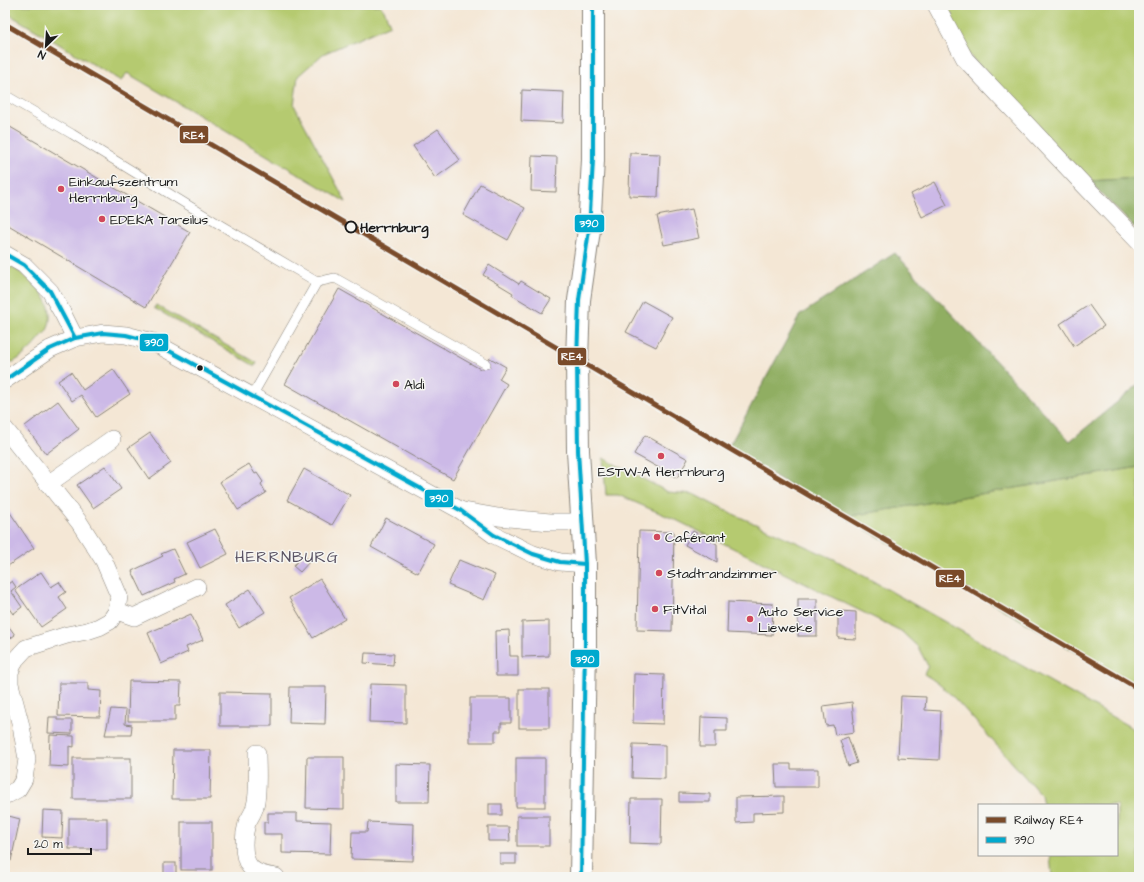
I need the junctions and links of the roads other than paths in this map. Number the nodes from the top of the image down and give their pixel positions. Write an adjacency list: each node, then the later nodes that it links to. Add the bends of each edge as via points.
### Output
1 (594, 5): 15 (main road, via 593,160 589,230 579,300 577,360 578,451)
2 (936, 5): 4 (street, via 965,59)
3 (5, 95): 6 (lane)
4 (1139, 242)
5 (5, 254): 7 (street, via 24,265 50,291)
6 (317, 282): 8 (lane, via 334,278); 10 (lane)
7 (75, 338): 9 (street, via 50,349); 10 (street, via 103,333 126,335 153,342)
8 (486, 364)
9 (5, 380)
10 (252, 396): 14 (street)
11 (5, 429): 13 (street)
12 (112, 438): 13 (street)
13 (48, 484): 18 (street, via 79,522 104,561 119,596)
14 (460, 510): 15 (street, via 498,517); 16 (street, via 494,535 533,554 560,562)
15 (583, 522): 16 (main road)
16 (585, 564): 22 (main road)
17 (197, 587): 18 (street, via 134,617)
18 (117, 611): 20 (street, via 110,621 99,627 26,648 15,660 10,672 10,684 27,759 24,779 18,789)
19 (257, 753): 21 (street, via 257,795 244,833 244,850 247,863 253,870)
20 (5, 795)
21 (276, 877)
22 (581, 877)

